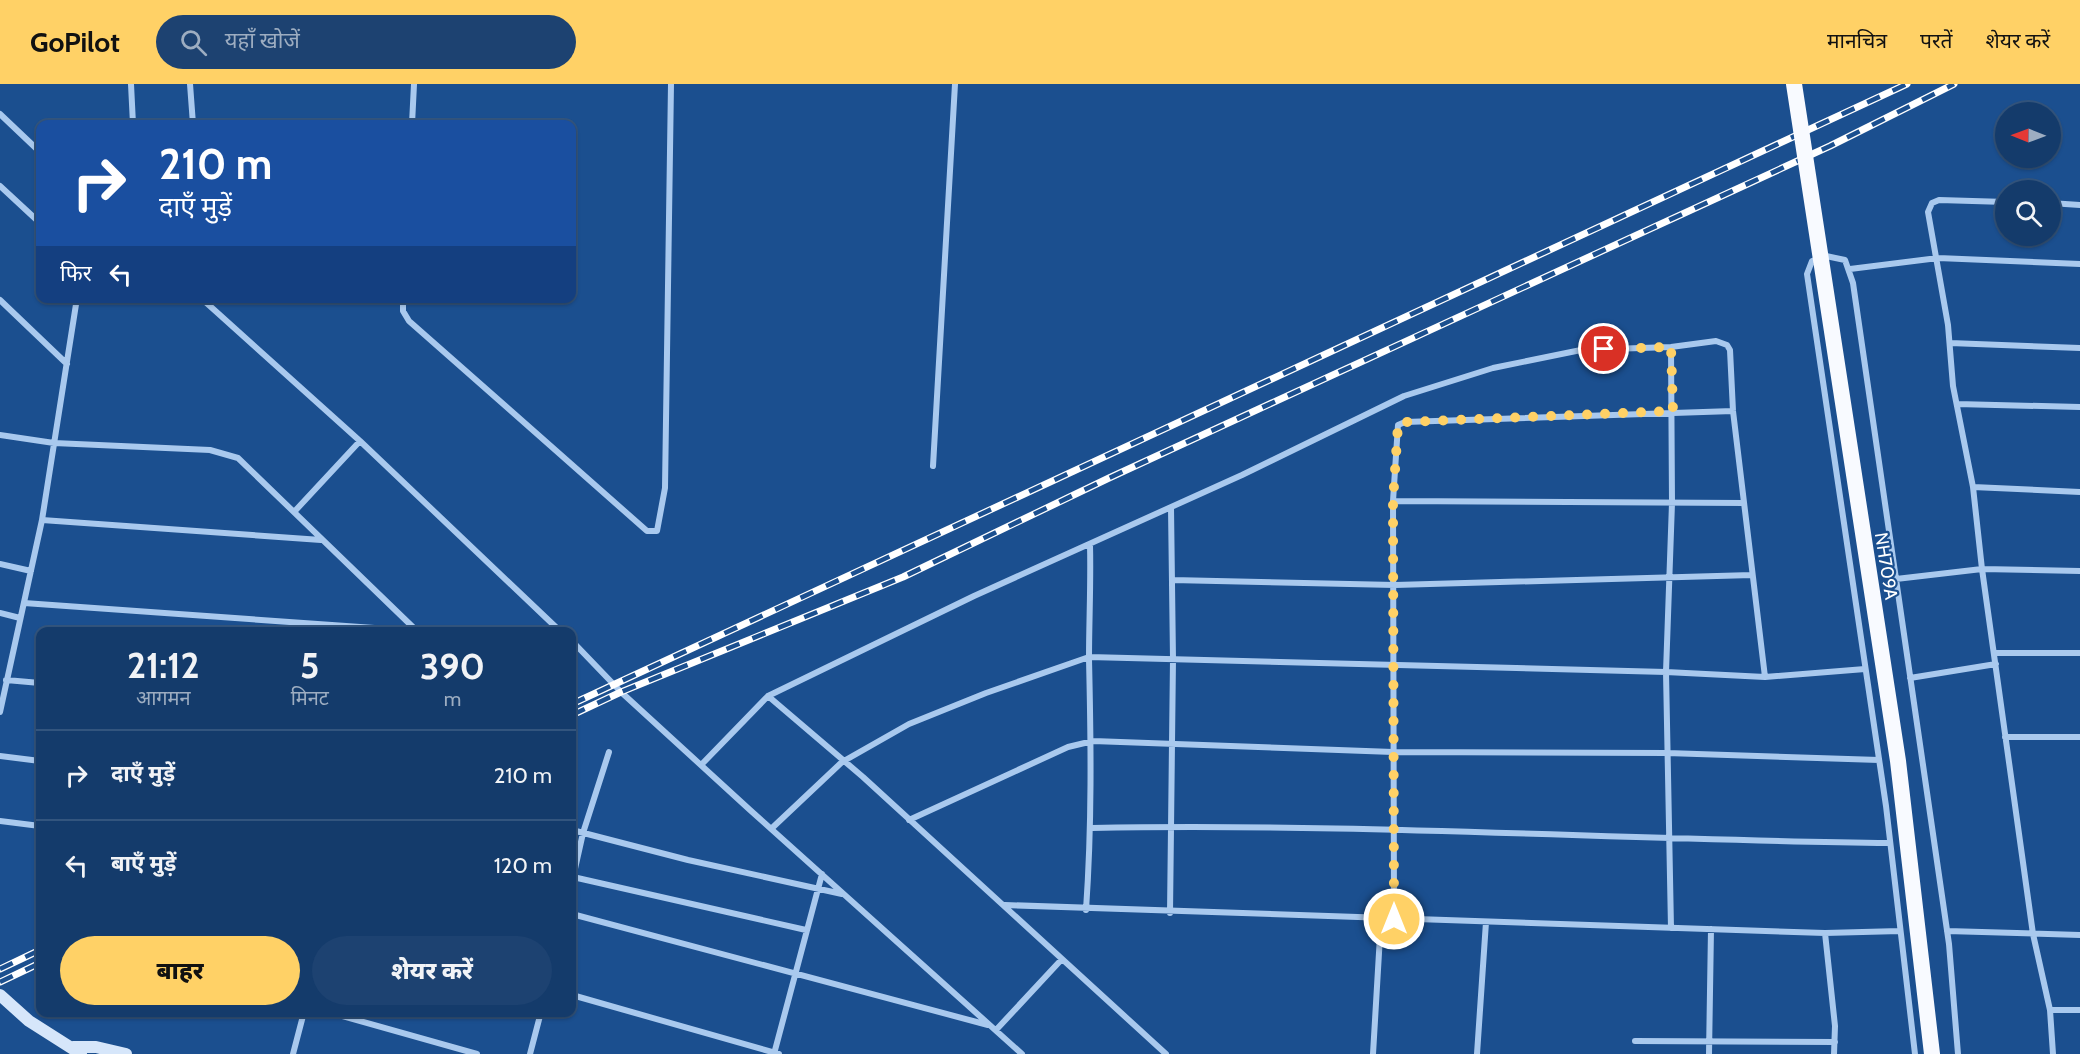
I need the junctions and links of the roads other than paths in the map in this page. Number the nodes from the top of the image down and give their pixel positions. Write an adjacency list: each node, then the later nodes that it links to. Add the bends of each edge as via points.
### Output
1 (131, 84): 8 (street)
2 (190, 84): 9 (street)
3 (414, 84): 10 (street)
4 (671, 84): 23 (street, via 665,488 657,531 647,531 409,321)
5 (955, 84): 35 (street)
6 (1794, 84): 145 (highway, NH709A, bridge, via 1898,761)
7 (0, 114): 11 (street)
8 (133, 120)
9 (193, 120)
10 (412, 120)
11 (36, 148)
12 (0, 186): 16 (street)
13 (1995, 201): 17 (street, via 1945,199 1932,203 1928,212)
14 (2061, 204): 15 (street)
15 (2080, 205)
16 (36, 219)
17 (1938, 258): 18 (street); 19 (street); 24 (street)
18 (2080, 264)
19 (1850, 269): 52 (street); 68 (street, via 1845,260 1826,256 1812,261 1807,274)
20 (0, 300): 27 (street)
21 (76, 303): 27 (street)
22 (207, 303): 33 (street)
23 (403, 303)
24 (1950, 344): 26 (street); 28 (street)
25 (1671, 347): 30 (street); 31 (street, via 1716,341 1727,345 1732,355); 41 (street, via 1553,354 1404,396)
26 (2080, 348)
27 (67, 364): 34 (street)
28 (1957, 404): 29 (street); 36 (street)
29 (2080, 407)
30 (1673, 411): 31 (street); 38 (street, via 1405,422 1398,425 1396,433); 39 (street)
31 (1733, 411): 40 (street)
32 (0, 435): 34 (street)
33 (360, 441): 42 (street); 60 (street)
34 (54, 443): 42 (street, via 224,453 238,458); 43 (street)
35 (933, 466)
36 (1973, 487): 37 (street); 47 (street)
37 (2080, 492)
38 (1393, 501): 39 (street); 54 (street)
39 (1672, 503): 40 (street); 51 (street)
40 (1744, 503): 50 (street)
41 (1171, 508): 45 (street); 53 (street)
42 (294, 512): 44 (street)
43 (42, 520): 44 (street); 48 (street)
44 (322, 540): 59 (street)
45 (1090, 545): 64 (street); 74 (street, via 974,596)
46 (0, 564): 48 (street)
47 (1982, 569): 49 (street); 52 (street); 62 (street)
48 (31, 571): 55 (street)
49 (2080, 571)
50 (1752, 575): 51 (street); 70 (street)
51 (1670, 577): 54 (street); 69 (street)
52 (1896, 579): 71 (street)
53 (1172, 580): 54 (street); 65 (street)
54 (1395, 585): 67 (street)
55 (24, 603): 57 (street); 58 (street)
56 (0, 612): 57 (street)
57 (20, 618): 72 (street)
58 (362, 627)
59 (414, 627)
60 (556, 627)
61 (576, 645): 87 (street)
62 (1995, 653): 63 (street); 66 (street)
63 (2080, 653)
64 (1089, 657): 65 (street); 78 (street); 86 (street, via 909,724)
65 (1173, 659): 67 (street); 79 (street)
66 (1996, 664): 71 (street); 76 (street)
67 (1395, 666): 69 (street); 81 (street)
68 (1865, 669): 70 (street); 85 (street)
69 (1666, 672): 70 (street); 82 (street)
70 (1765, 677)
71 (1910, 678): 115 (street)
72 (6, 680): 73 (street); 75 (street)
73 (36, 683)
74 (768, 696): 86 (street); 87 (street)
75 (0, 712)
76 (2006, 737): 77 (street); 117 (street)
77 (2080, 738)
78 (1093, 741): 79 (street); 88 (street, via 1068,747); 92 (street)
79 (1171, 742): 81 (street); 91 (street)
80 (609, 752): 96 (street)
81 (1393, 752): 82 (street); 94 (street)
82 (1667, 753): 85 (street); 97 (street)
83 (0, 756): 84 (street)
84 (36, 760)
85 (1878, 760): 98 (street)
86 (842, 762): 88 (street); 93 (street)
87 (701, 765): 93 (street)
88 (909, 820): 104 (street)
89 (0, 821): 90 (street)
90 (36, 826)
91 (1172, 826): 92 (street); 94 (street); 106 (street)
92 (1092, 828): 105 (street)
93 (771, 829): 100 (street)
94 (1393, 830): 97 (street); 109 (street)
95 (576, 831): 96 (street)
96 (583, 833): 99 (street); 102 (street)
97 (1670, 840): 98 (street); 111 (street)
98 (1890, 843): 114 (street)
99 (576, 863)
100 (822, 874): 102 (street); 103 (street)
101 (576, 881): 113 (street)
102 (817, 889): 103 (street); 113 (street)
103 (844, 894): 128 (street)
104 (1005, 905): 105 (street); 119 (street)
105 (1086, 910): 106 (street)
106 (1170, 913): 108 (street)
107 (576, 915): 120 (street)
108 (1381, 919): 109 (street); 140 (street)
109 (1394, 919): 110 (street)
110 (1486, 922): 111 (street); 141 (street)
111 (1671, 928): 112 (street)
112 (1711, 929): 116 (street); 129 (street)
113 (806, 930): 120 (street)
114 (1900, 931): 116 (street); 144 (street)
115 (1947, 932): 117 (street); 146 (street)
116 (1825, 933): 131 (street)
117 (2033, 934): 118 (street); 123 (street)
118 (2080, 935)
119 (1062, 959): 128 (street); 139 (street)
120 (794, 975): 128 (street); 137 (street)
121 (0, 995): 132 (main road, via 29,1021)
122 (576, 996): 137 (street)
123 (2050, 1010): 124 (street); 147 (street)
124 (2080, 1010)
125 (303, 1017): 134 (street)
126 (346, 1017): 135 (street)
127 (540, 1017): 136 (street)
128 (994, 1028): 138 (street)
129 (1709, 1040): 130 (street); 131 (street); 142 (street)
130 (1635, 1041)
131 (1834, 1042): 143 (street)
132 (77, 1051): 133 (main road, via 96,1047)
133 (126, 1054)
134 (293, 1054)
135 (477, 1054)
136 (530, 1054)
137 (776, 1054)
138 (1022, 1054)
139 (1166, 1054)
140 (1373, 1054)
141 (1477, 1054)
142 (1708, 1054)
143 (1834, 1054)
144 (1915, 1054)
145 (1932, 1054)
146 (1958, 1054)
147 (2053, 1054)

